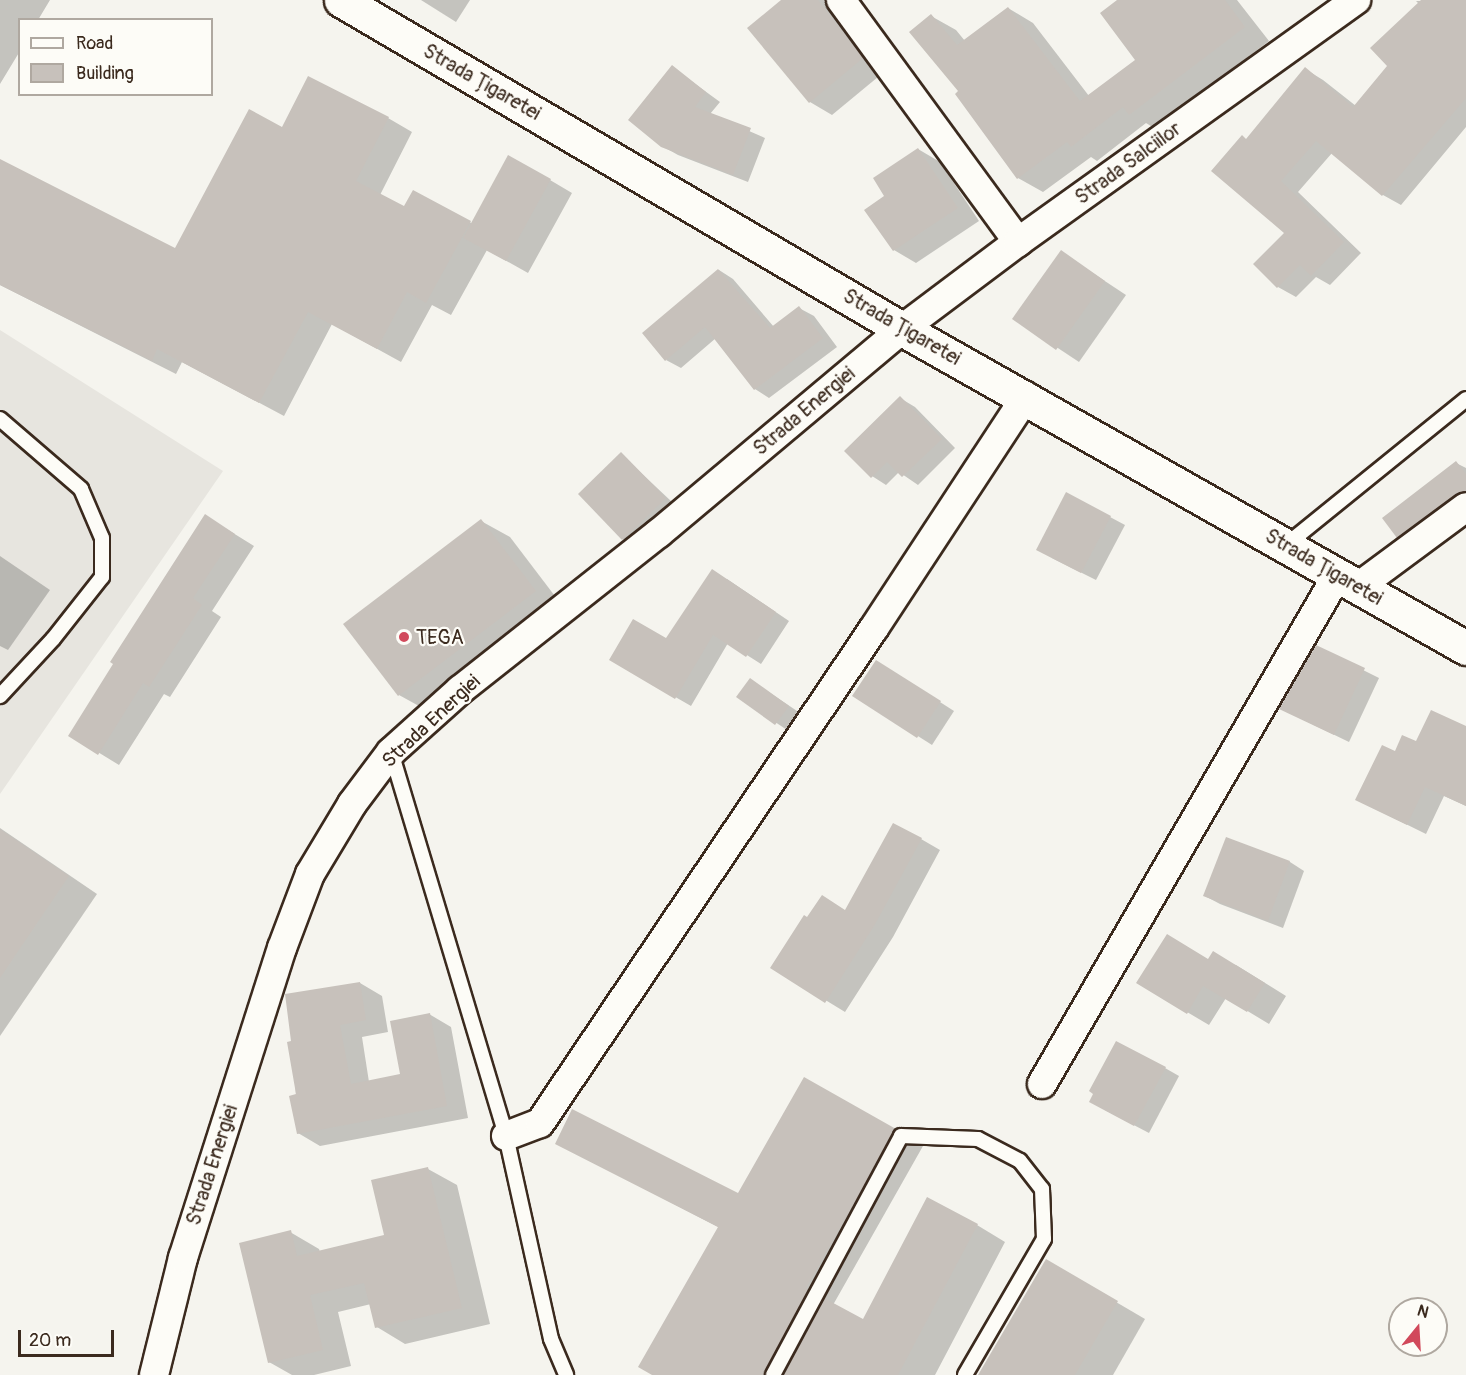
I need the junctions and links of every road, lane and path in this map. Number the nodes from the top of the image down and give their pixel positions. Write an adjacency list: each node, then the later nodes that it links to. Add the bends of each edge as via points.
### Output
1 (341, 0): 5 (main road, Strada Țigaretei)
2 (842, 0): 4 (street)
3 (1356, 0): 4 (street, Strada Salciilor)
4 (1018, 242): 5 (street, Strada Salciilor)
5 (902, 329): 6 (main road, Strada Țigaretei); 14 (street, Strada Energiei, via 659,532 460,690)
6 (1026, 397): 10 (main road, Strada Țigaretei); 16 (street, via 540,1123)
7 (1466, 399): 10 (lane)
8 (0, 419): 13 (lane, via 81,489 102,538 102,577 53,639)
9 (1466, 507): 11 (street)
10 (1286, 545): 11 (main road, Strada Țigaretei)
11 (1348, 581): 12 (main road, Strada Țigaretei); 15 (street)
12 (1466, 648)
13 (0, 696)
14 (391, 752): 16 (lane); 17 (street, Strada Energiei, via 352,804 310,874 282,948 183,1257)
15 (1042, 1084)
16 (506, 1136): 18 (lane, via 551,1339)
17 (154, 1375)
18 (566, 1375)
19 (773, 1375): 20 (lane, via 901,1136 978,1139 1020,1161 1042,1189 1044,1239)
20 (965, 1375)

